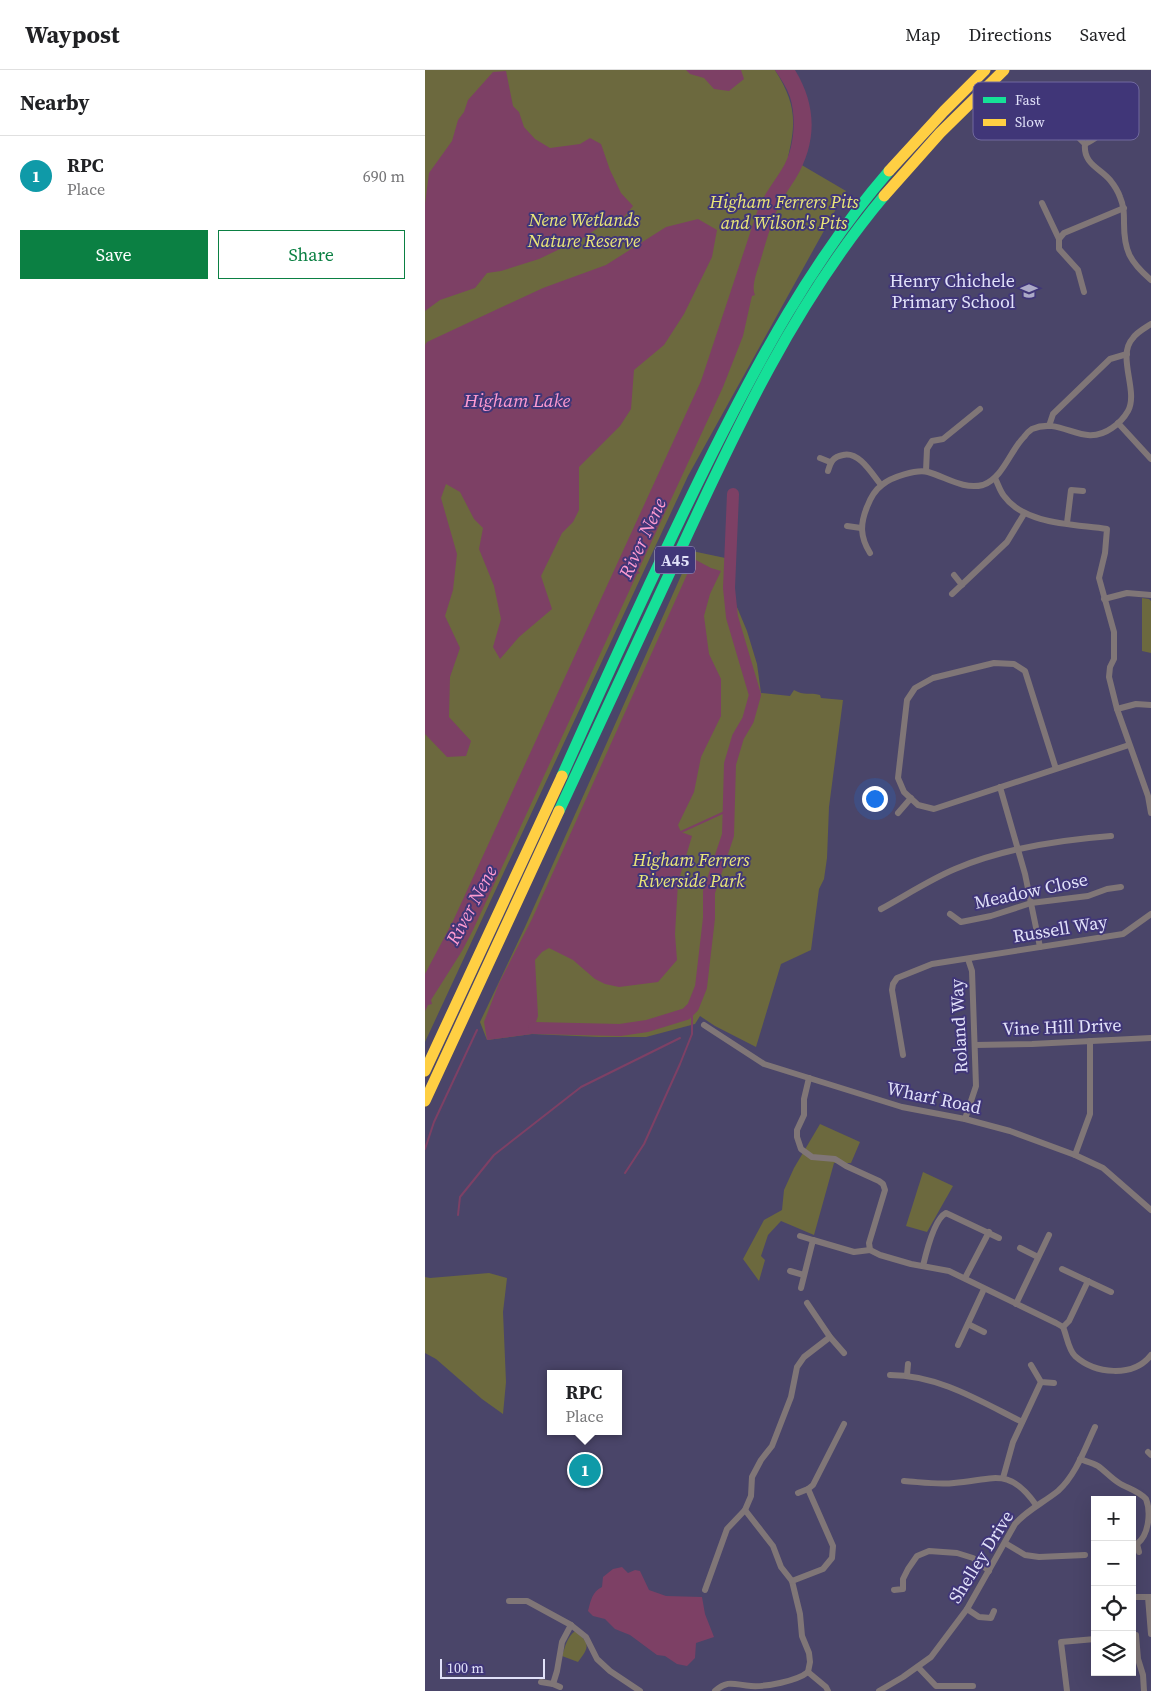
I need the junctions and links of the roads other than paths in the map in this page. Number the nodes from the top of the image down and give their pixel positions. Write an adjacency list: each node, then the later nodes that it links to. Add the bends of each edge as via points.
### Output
1 (985, 70): 59 (highway, A45, via 909,147 866,199 831,244 766,350 729,417 665,551)
2 (1004, 70): 3 (highway, A45)
3 (992, 82)
4 (973, 101): 61 (highway, A45, via 918,155 875,208 833,264 780,348 715,475)
5 (1081, 140): 7 (street)
6 (1093, 140): 7 (street)
7 (1085, 144): 9 (street, via 1084,152 1093,166 1109,179)
8 (1042, 203): 10 (street)
9 (1124, 208): 10 (street, via 1064,233); 11 (street, via 1125,245 1130,259)
10 (1059, 239): 12 (street, via 1059,249 1078,270)
11 (1151, 280)
12 (1084, 292)
13 (1151, 324): 14 (street, via 1132,338)
14 (1127, 354): 16 (street, via 1131,397 1128,411); 17 (street, via 1110,359 1053,414)
15 (980, 409): 22 (street, via 943,439 932,441 927,449)
16 (1118, 423): 17 (street, via 1107,432 1091,436); 19 (street)
17 (1049, 426): 23 (street, via 1031,430 1018,443)
18 (820, 458): 20 (street)
19 (1151, 459)
20 (830, 462): 21 (street); 24 (street, via 835,456 846,454 859,458)
21 (828, 470)
22 (926, 471): 23 (street, via 968,486 983,485); 24 (street, via 892,478)
23 (995, 478): 26 (street, via 1004,496)
24 (881, 485): 29 (street, via 869,501)
25 (1083, 491): 27 (street, via 1071,490)
26 (1024, 514): 27 (street); 32 (street, via 1007,542)
27 (1067, 523): 35 (street, via 1107,529 1099,578)
28 (847, 526): 29 (street)
29 (861, 528): 30 (street, via 863,542)
30 (870, 553)
31 (953, 575): 32 (street)
32 (962, 585): 33 (street)
33 (951, 594)
34 (1151, 595): 35 (street, via 1127,593)
35 (1104, 598): 37 (street, via 1114,632 1114,659 1109,677)
36 (1151, 705): 37 (street, via 1136,704)
37 (1117, 709): 38 (street)
38 (1129, 745): 39 (street); 41 (street)
39 (1056, 769): 40 (street); 42 (street, via 1025,672 1014,664 994,664 933,678 915,688 907,700 898,778 904,792)
40 (1001, 787): 42 (street, via 934,809 918,805); 46 (street)
41 (1149, 796): 44 (street)
42 (911, 798): 43 (street)
43 (898, 813)
44 (1151, 813)
45 (1111, 836): 46 (street)
46 (1018, 848): 48 (street); 49 (street, via 954,869)
47 (1121, 887): 48 (street, Meadow Close, via 1088,896)
48 (1031, 904): 50 (street, Meadow Close, via 961,922); 52 (street)
49 (881, 909)
50 (949, 914)
51 (1151, 914): 52 (street, Russell Way, via 1123,934)
52 (1040, 947): 53 (street, Russell Way)
53 (968, 959): 57 (street, Roland Way, via 972,971); 58 (street, Russell Way, via 932,964 897,978 892,990)
54 (704, 1025): 60 (street, Wharf Road, via 764,1064)
55 (1151, 1038): 56 (street, Vine Hill Drive)
56 (1090, 1041): 57 (street, Vine Hill Drive); 63 (street, via 1090,1114)
57 (975, 1045): 62 (street, Roland Way, via 977,1086)
58 (903, 1055)
59 (425, 1071)
60 (809, 1078): 62 (street, Wharf Road, via 902,1108); 71 (street, via 804,1115 797,1130 801,1150 812,1157 835,1159 884,1186)
61 (425, 1101)
62 (965, 1119): 63 (street, Wharf Road)
63 (1075, 1155): 64 (street, Wharf Road, via 1110,1173)
64 (1151, 1210)
65 (989, 1232): 68 (street); 73 (street, via 949,1214 942,1214); 77 (street)
66 (1049, 1235): 72 (street)
67 (800, 1236): 69 (street)
68 (999, 1238)
69 (813, 1240): 71 (street, via 855,1252); 76 (street)
70 (1020, 1248): 72 (street)
71 (870, 1250): 73 (street)
72 (1038, 1257): 83 (street)
73 (923, 1266): 77 (street)
74 (1062, 1269): 78 (street)
75 (790, 1272): 76 (street)
76 (804, 1275): 79 (street)
77 (965, 1278): 80 (street)
78 (1088, 1281): 81 (street); 85 (street)
79 (801, 1288)
80 (984, 1289): 83 (street); 84 (street)
81 (1111, 1292)
82 (807, 1304): 87 (street)
83 (1017, 1304): 85 (street)
84 (968, 1324): 86 (street); 88 (street)
85 (1063, 1327): 93 (street, via 1074,1355 1102,1369)
86 (983, 1332)
87 (830, 1336): 89 (street); 108 (street, via 797,1367 791,1397 772,1446 752,1477 751,1496)
88 (958, 1345)
89 (844, 1353)
90 (1151, 1357): 93 (street, via 1140,1366)
91 (908, 1364): 95 (street)
92 (1031, 1365): 97 (street)
93 (1117, 1371): 96 (street)
94 (890, 1375): 95 (street)
95 (907, 1375): 99 (street, via 959,1391)
96 (1117, 1380)
97 (1041, 1382): 98 (street); 99 (street)
98 (1054, 1383)
99 (1022, 1422): 103 (street)
100 (844, 1424): 105 (street)
101 (1095, 1427): 102 (street, Shelley Drive)
102 (1080, 1459): 107 (street, Shelley Drive, via 1063,1485); 110 (street, via 1096,1465 1118,1483 1146,1499 1150,1524 1144,1538 1137,1544)
103 (1003, 1478): 104 (street, via 954,1483); 107 (street, via 1024,1489)
104 (904, 1481)
105 (808, 1489): 106 (street); 113 (street, via 831,1540 832,1558 823,1569)
106 (798, 1493)
107 (1036, 1505): 109 (street, Shelley Drive, via 1015,1524)
108 (745, 1510): 113 (street, via 773,1546 781,1567); 114 (street, via 727,1529)
109 (1005, 1543): 111 (street, via 1025,1555); 112 (street, Shelley Drive)
110 (1139, 1552)
111 (1085, 1555)
112 (989, 1571): 115 (street, via 973,1558 929,1551 917,1556 908,1569 903,1589); 119 (street, Shelley Drive)
113 (792, 1582): 127 (street, via 802,1636 809,1653)
114 (705, 1590)
115 (894, 1590)
116 (1136, 1597): 117 (street)
117 (1149, 1597): 122 (street)
118 (509, 1601): 121 (street, via 527,1601)
119 (967, 1609): 120 (street, via 979,1617 991,1618); 126 (street, Shelley Drive, via 931,1658)
120 (994, 1610)
121 (571, 1625): 129 (street, via 562,1642); 132 (street, via 586,1637 597,1659)
122 (1151, 1634): 123 (street)
123 (1136, 1635)
124 (1091, 1639): 136 (street, via 1061,1642)
125 (1136, 1648): 137 (street)
126 (918, 1667): 130 (street, via 936,1686); 135 (street, Shelley Drive)
127 (808, 1672): 133 (street, via 802,1677 771,1684 723,1684); 134 (street)
128 (541, 1682): 129 (street)
129 (553, 1684): 131 (street)
130 (973, 1686)
131 (560, 1687)
132 (640, 1691)
133 (715, 1691)
134 (827, 1691)
135 (879, 1691)
136 (1067, 1691)
137 (1144, 1691)

